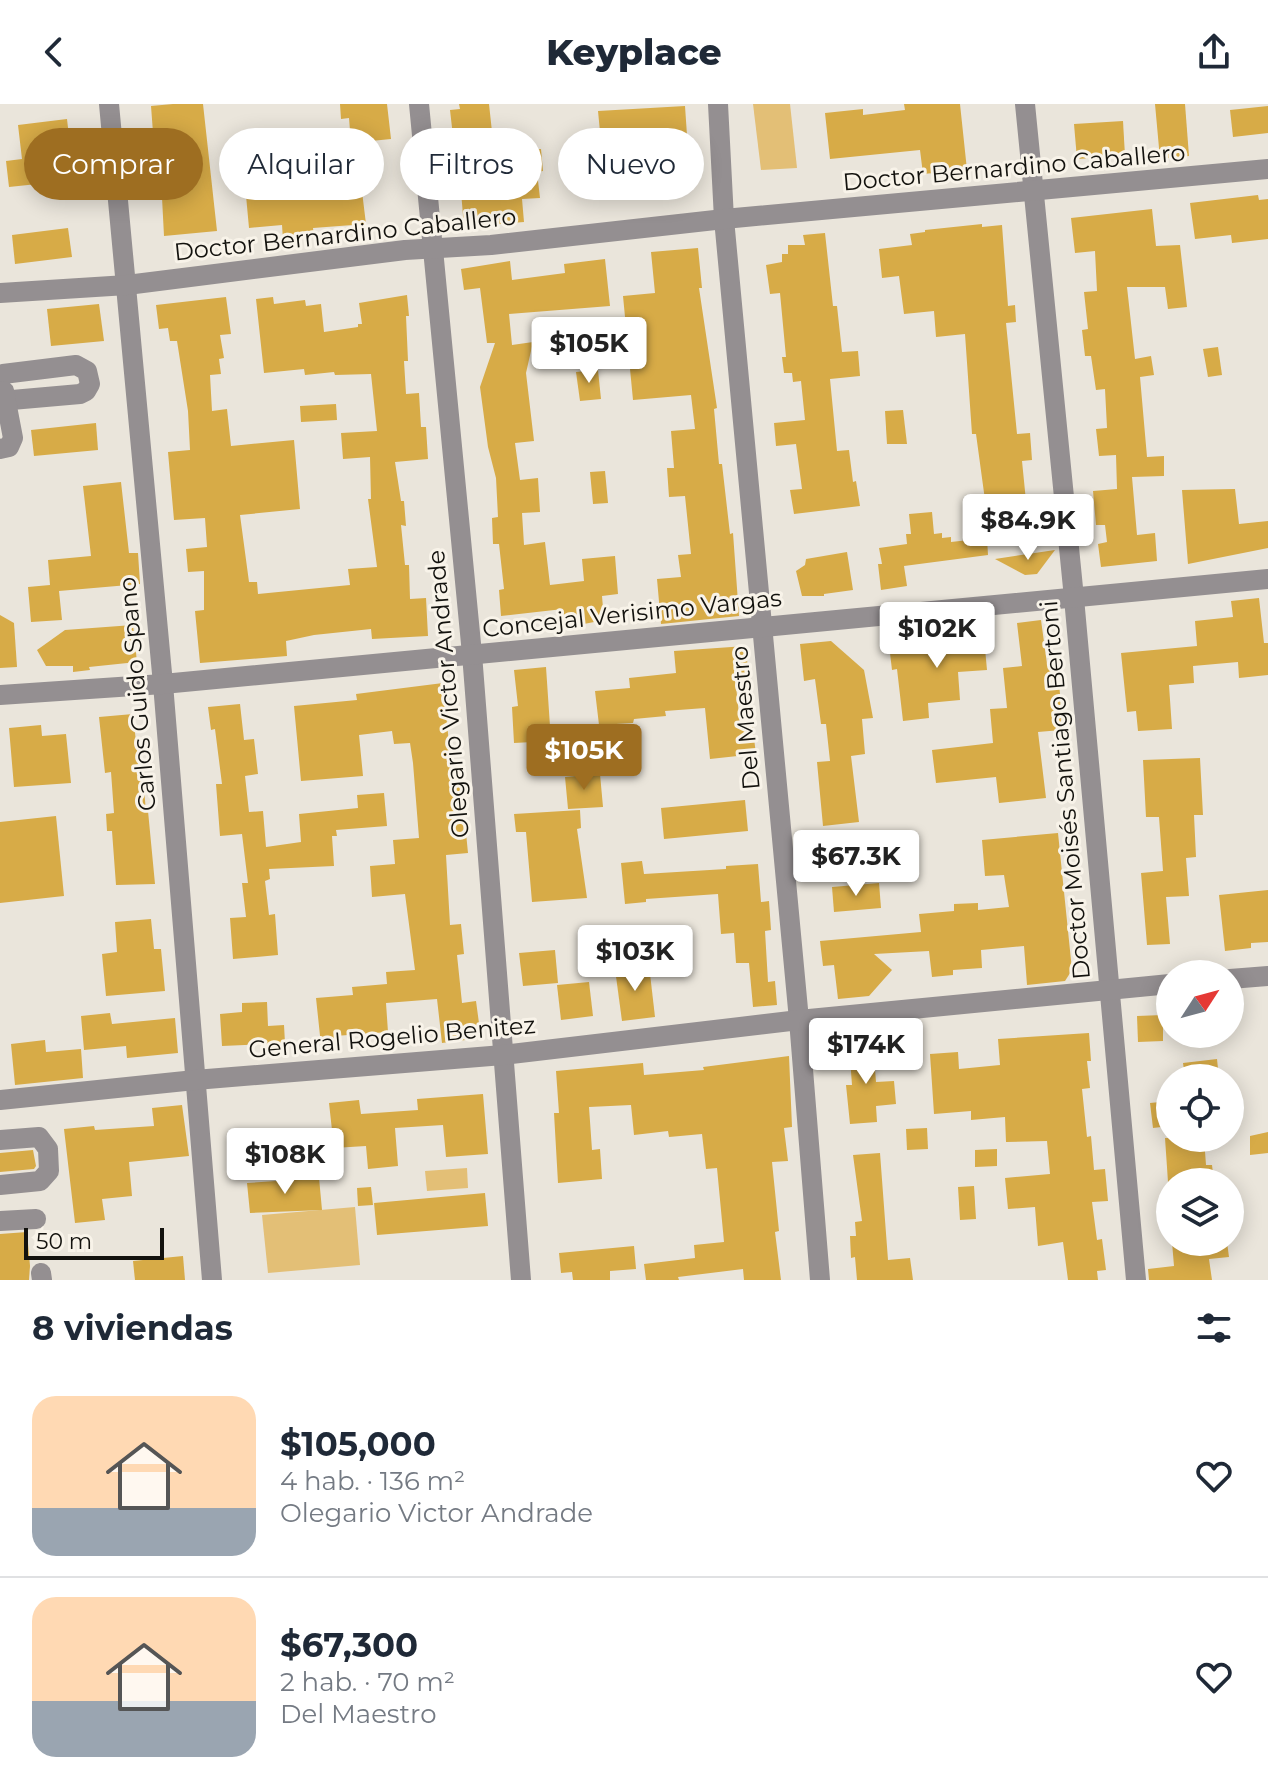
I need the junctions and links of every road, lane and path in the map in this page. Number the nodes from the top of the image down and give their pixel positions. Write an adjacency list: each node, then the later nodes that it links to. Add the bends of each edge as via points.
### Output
1 (109, 104): 9 (street, Carlos Guido Spano)
2 (419, 104): 8 (street, Olegario Victor Andrade)
3 (718, 104): 7 (street, Del Maestro)
4 (1025, 104): 6 (street, Doctor Moisés Santiago Bertoni)
5 (1268, 169): 6 (street, Doctor Bernardino Caballero)
6 (1032, 192): 7 (street, Doctor Bernardino Caballero); 15 (street, Doctor Moisés Santiago Bertoni)
7 (724, 219): 8 (street, Doctor Bernardino Caballero); 16 (street, Del Maestro)
8 (434, 249): 9 (street, Doctor Bernardino Caballero); 17 (street, Olegario Victor Andrade)
9 (127, 285): 10 (street, Doctor Bernardino Caballero); 18 (street, Carlos Guido Spano)
10 (0, 293)
11 (1, 370): 12 (street); 12 (street, via 76,365 90,378 80,394)
12 (2, 401): 13 (street, via 13,443)
13 (0, 449)
14 (1268, 579): 15 (street, Concejal Verisimo Vargas)
15 (1074, 598): 16 (street, Concejal Verisimo Vargas); 23 (street, Doctor Moisés Santiago Bertoni)
16 (763, 626): 17 (street, Concejal Verisimo Vargas); 24 (street, Del Maestro)
17 (472, 654): 18 (street, Concejal Verisimo Vargas); 25 (street, Olegario Victor Andrade)
18 (163, 684): 19 (street, Concejal Verisimo Vargas); 26 (street, Carlos Guido Spano)
19 (0, 695)
20 (1268, 976): 21 (street)
21 (1244, 978)
22 (1156, 985): 23 (street, General Rogelio Benitez)
23 (1109, 989): 24 (street, General Rogelio Benitez); 35 (street, Doctor Moisés Santiago Bertoni)
24 (799, 1020): 25 (street, General Rogelio Benitez); 34 (street, Del Maestro)
25 (503, 1055): 26 (street, General Rogelio Benitez); 33 (street, Olegario Victor Andrade)
26 (195, 1080): 27 (street, General Rogelio Benitez); 32 (street, Carlos Guido Spano)
27 (0, 1100)
28 (0, 1140): 29 (street, via 39,1137 48,1149 49,1171 40,1181)
29 (0, 1185)
30 (36, 1219): 31 (street)
31 (0, 1221)
32 (212, 1280)
33 (521, 1280)
34 (820, 1280)
35 (1136, 1280)

